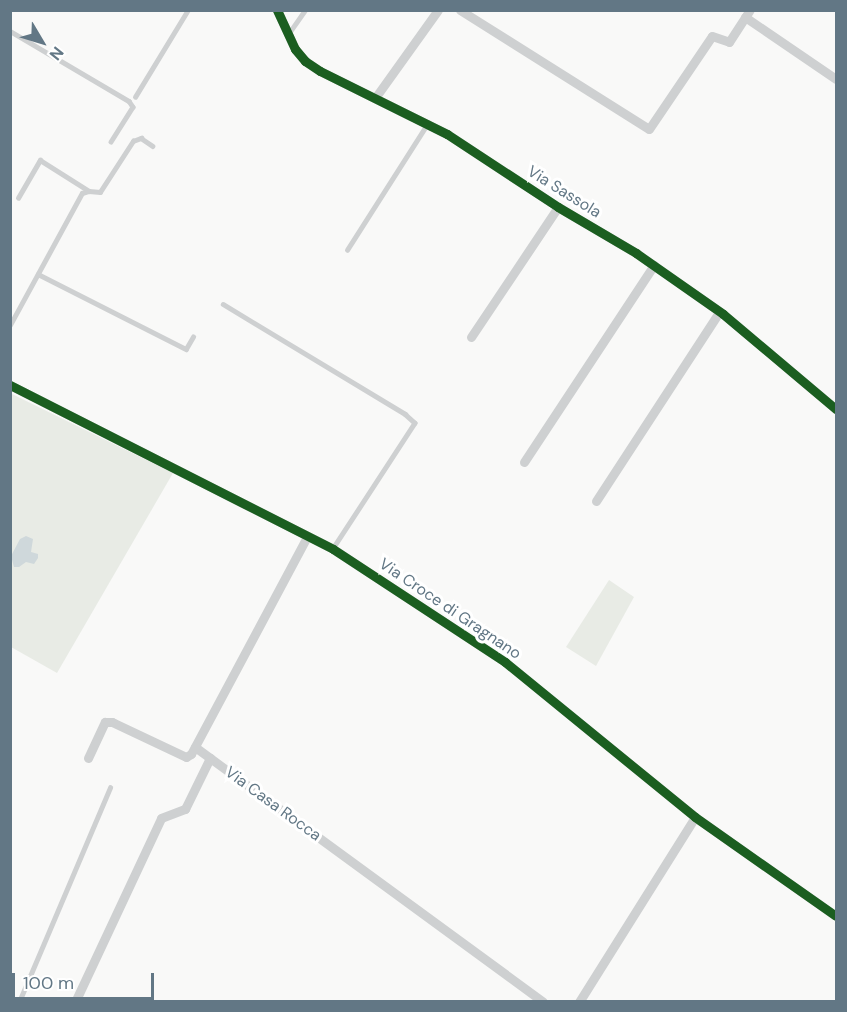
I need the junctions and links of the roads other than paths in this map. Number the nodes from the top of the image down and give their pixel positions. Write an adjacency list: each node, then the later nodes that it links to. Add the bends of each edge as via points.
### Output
1 (188, 10): 10 (lane)
2 (277, 10): 8 (street, Via Sassola)
3 (305, 10): 8 (lane)
4 (438, 10): 11 (street)
5 (460, 10): 6 (street, via 649,129 712,36 729,42)
6 (747, 14): 9 (street)
7 (10, 31): 13 (lane, via 129,101 133,106)
8 (288, 33): 11 (street, Via Sassola, via 305,61 334,80)
9 (837, 79)
10 (135, 97)
11 (375, 98): 12 (street, Via Sassola)
12 (428, 123): 17 (street, Via Sassola); 18 (lane)
13 (111, 142)
14 (153, 146): 15 (lane, via 141,138 133,141 100,192)
15 (89, 191): 16 (lane, via 40,160); 20 (lane, via 82,194)
16 (18, 198)
17 (558, 207): 19 (street, Via Sassola); 24 (street)
18 (347, 250)
19 (654, 266): 22 (street, Via Sassola); 28 (street)
20 (38, 274): 23 (lane); 25 (lane, via 186,349)
21 (223, 304): 31 (lane, via 415,423)
22 (719, 312): 27 (street, Via Sassola); 29 (street)
23 (10, 325)
24 (471, 336)
25 (193, 337)
26 (10, 385): 30 (street, Via Croce di Gragnano)
27 (837, 409)
28 (524, 462)
29 (596, 501)
30 (307, 537): 31 (street, Via Croce di Gragnano); 32 (street)
31 (333, 549): 36 (street, Via Croce di Gragnano, via 505,662)
32 (195, 747): 33 (street, via 186,757 105,722); 34 (street, Via Casa Rocca)
33 (88, 758)
34 (210, 758): 39 (street, via 185,809 161,818); 40 (street, Via Casa Rocca)
35 (110, 788): 38 (lane)
36 (695, 817): 37 (street, Via Croce di Gragnano); 41 (street)
37 (837, 916)
38 (19, 1002)
39 (75, 1002)
40 (543, 1002)
41 (579, 1002)

